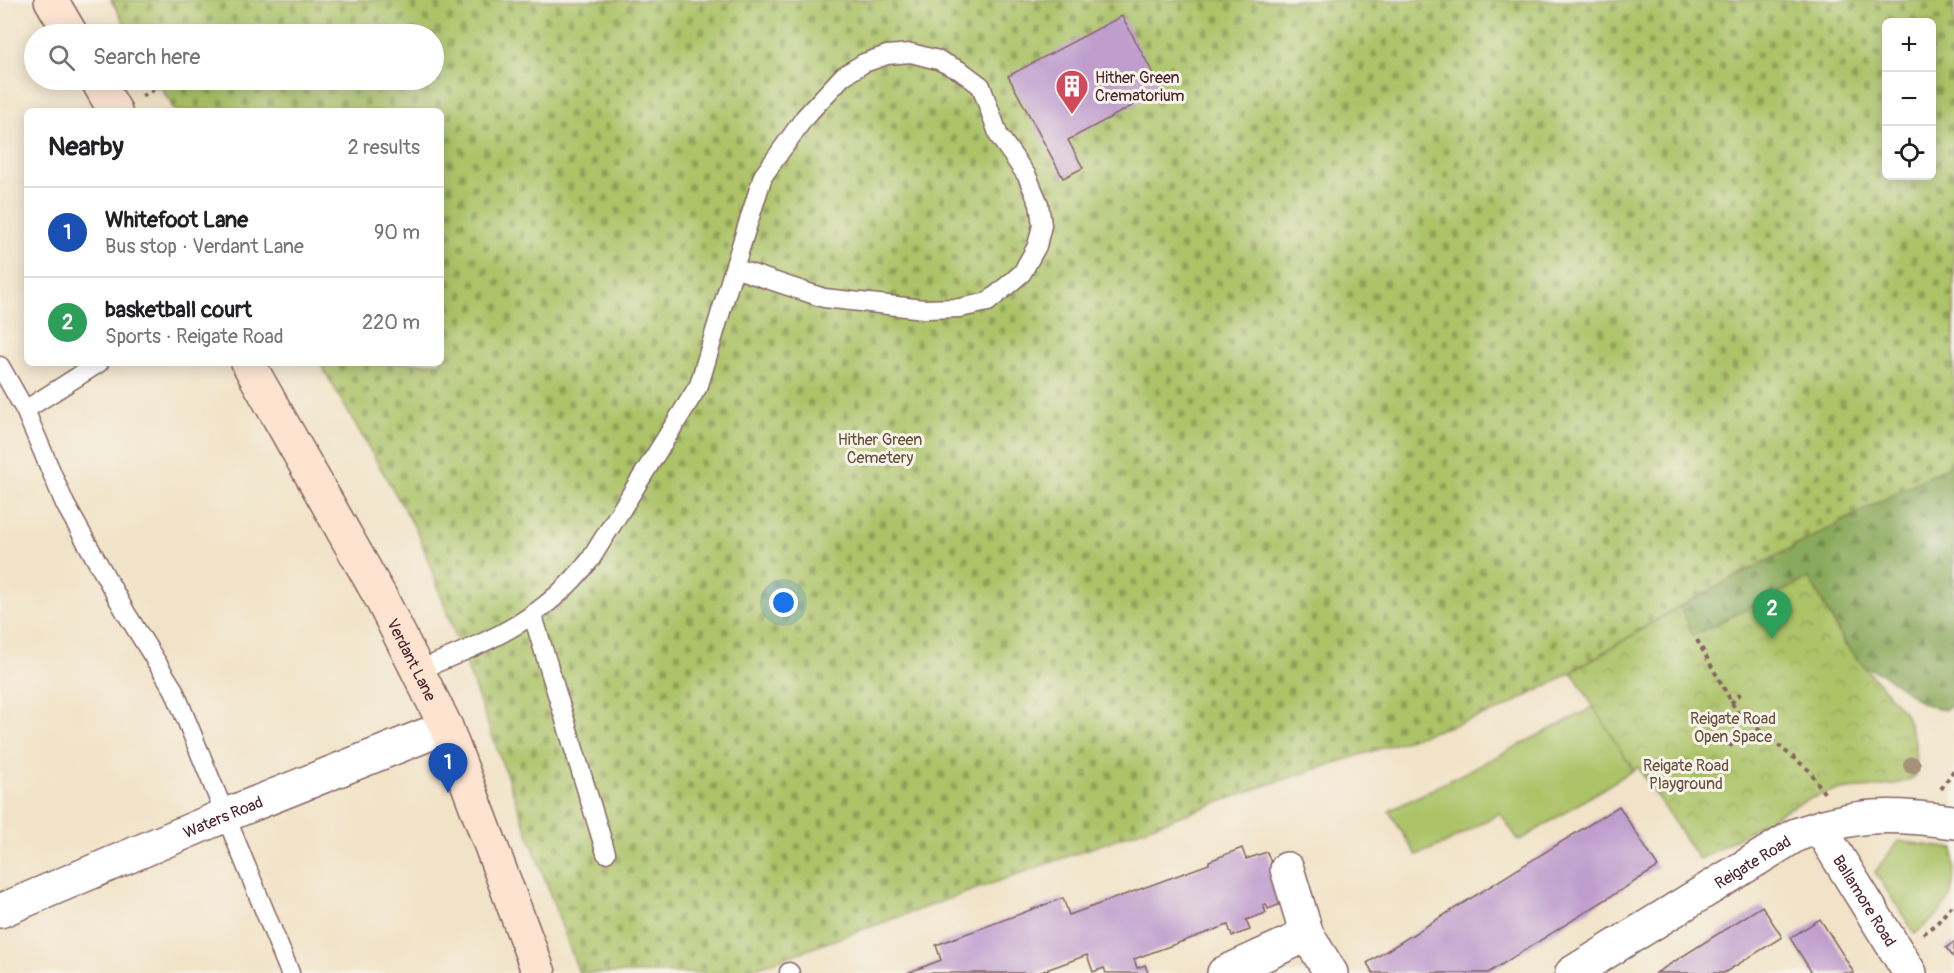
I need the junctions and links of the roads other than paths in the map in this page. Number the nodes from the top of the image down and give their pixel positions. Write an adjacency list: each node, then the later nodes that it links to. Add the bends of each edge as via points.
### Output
1 (51, 0): 2 (street)
2 (65, 24)
3 (103, 90): 4 (street)
4 (113, 108)
5 (734, 268): 5 (lane, via 824,298 924,309 960,308 988,302 1022,273 1037,246 1042,225 1039,204 1027,176 999,136 981,86 938,60 911,53 887,55 864,63 826,92 763,176); 10 (lane, via 699,386 590,560)
6 (0, 366): 9 (lane)
7 (94, 366): 9 (lane)
8 (250, 366): 11 (street, Verdant Lane, via 381,598)
9 (24, 410): 14 (lane, via 65,504 174,690)
10 (534, 616): 11 (lane, via 490,640); 16 (lane)
11 (417, 671): 12 (street, Verdant Lane)
12 (446, 727): 14 (street, Waters Road); 22 (street, Verdant Lane)
13 (1945, 810): 15 (street, Reigate Road)
14 (226, 815): 18 (street, Waters Road); 21 (lane)
15 (1829, 824): 20 (street, Ballamore Road, via 1826,838); 25 (street, Reigate Road, via 1796,836)
16 (606, 853)
17 (1287, 869): 19 (street)
18 (0, 911)
19 (1307, 935): 23 (street); 24 (street)
20 (1904, 963)
21 (290, 973)
22 (539, 973)
23 (1224, 973)
24 (1330, 973)
25 (1572, 973)

